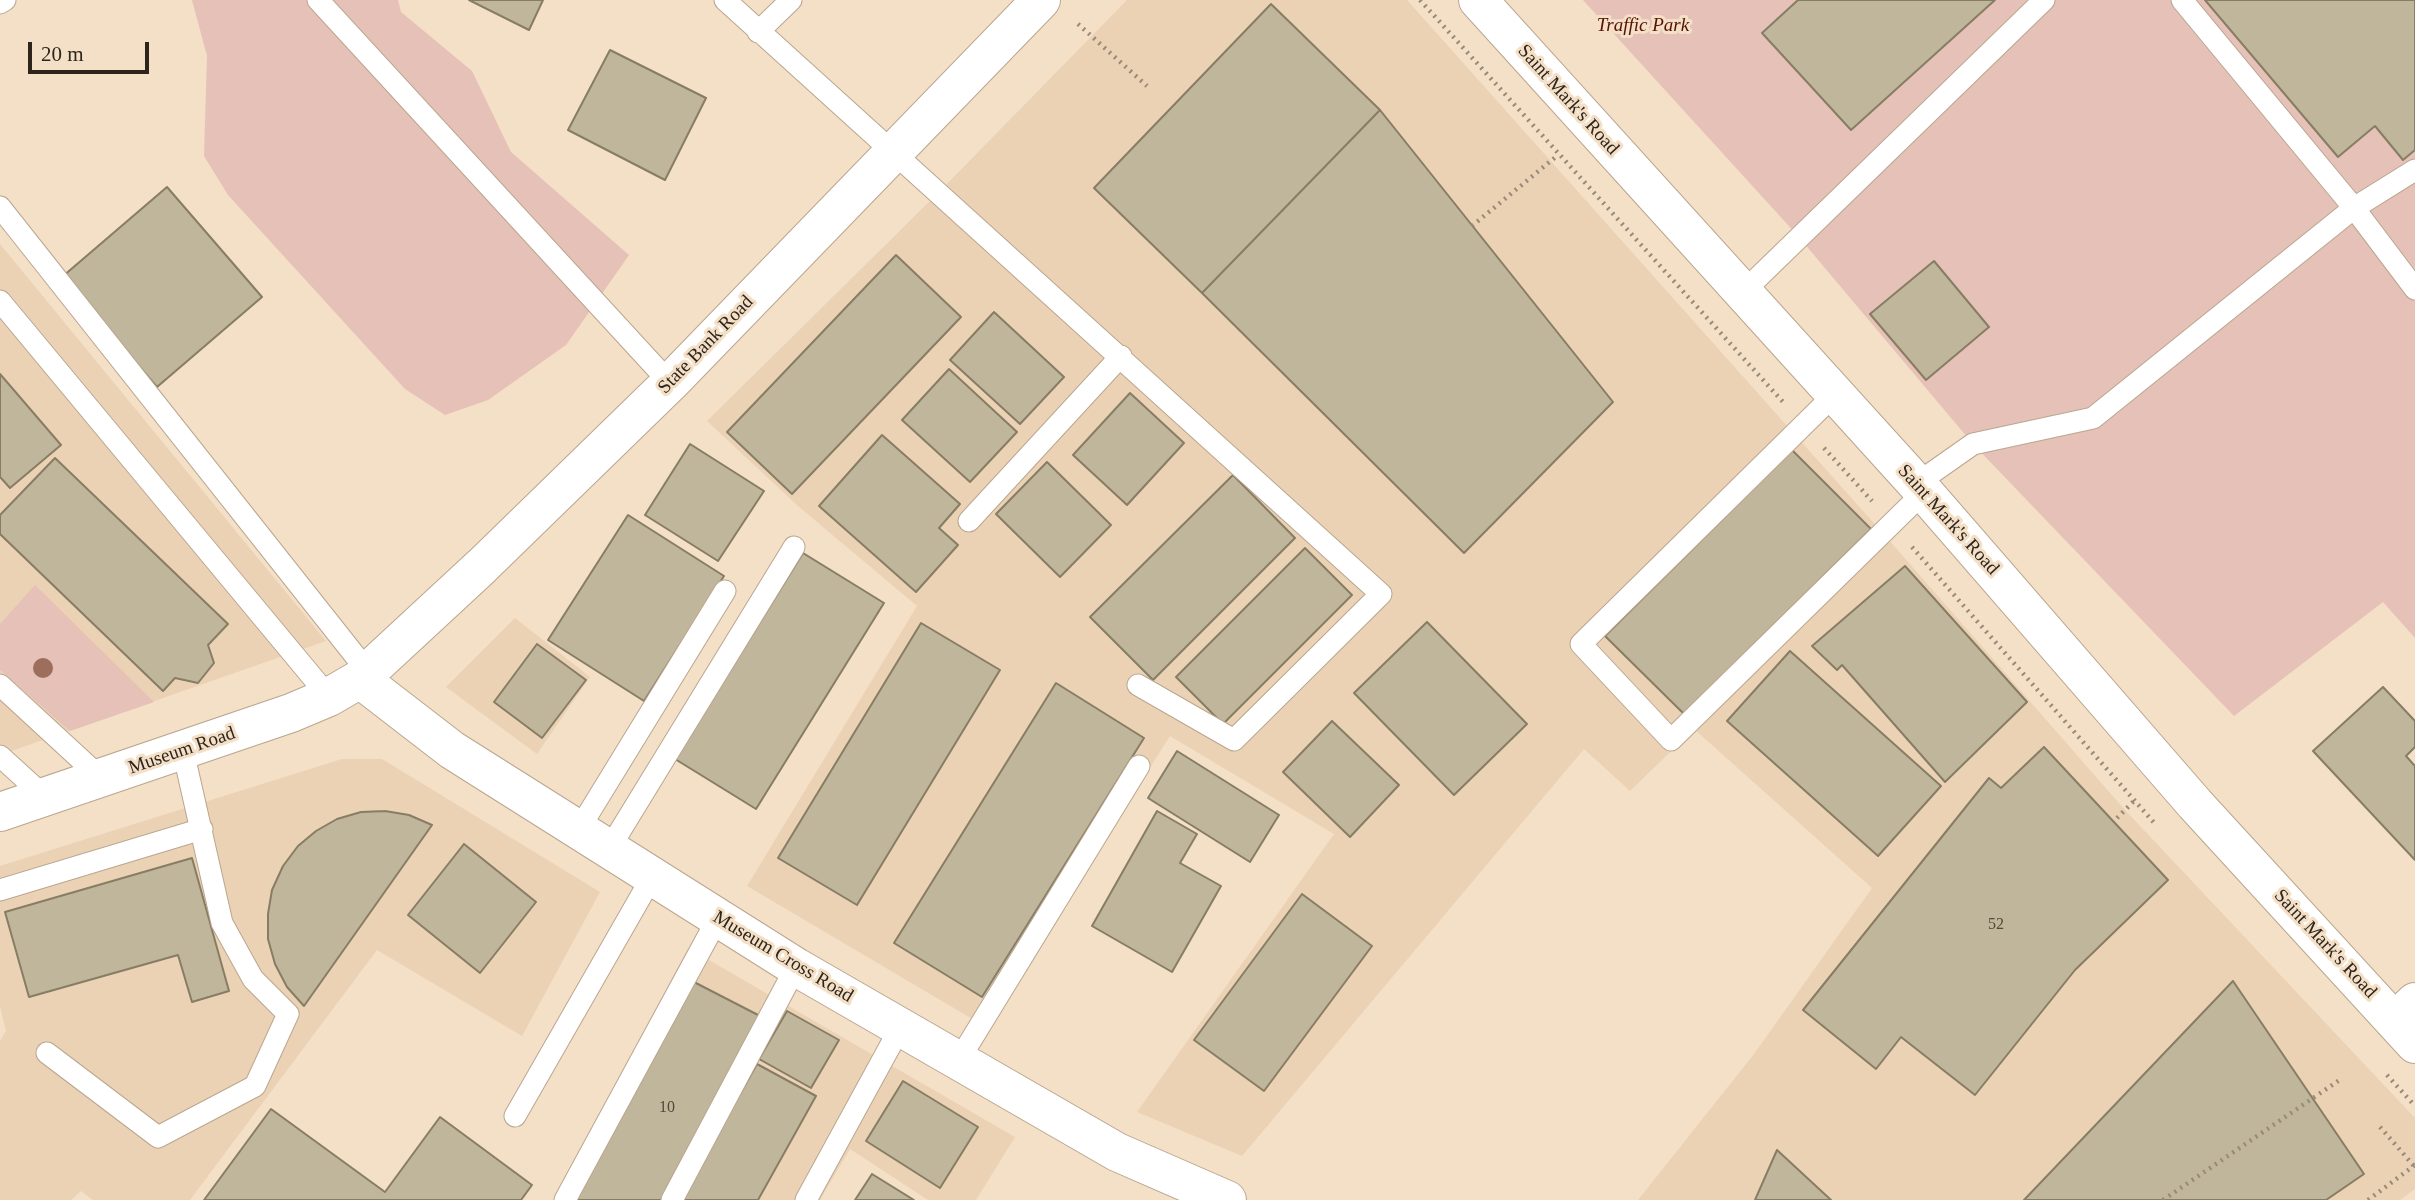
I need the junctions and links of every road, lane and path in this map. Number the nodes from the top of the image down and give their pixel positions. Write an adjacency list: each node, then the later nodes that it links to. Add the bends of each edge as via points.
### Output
1 (5, 0): 10 (lane)
2 (318, 0): 24 (lane)
3 (725, 0): 12 (lane)
4 (790, 0): 12 (lane)
5 (1041, 0): 14 (main road, State Bank Road)
6 (1420, 0): 15 (path)
7 (1478, 0): 21 (main road, Saint Mark's Road)
8 (2045, 0): 21 (lane)
9 (2182, 0): 18 (lane)
10 (0, 3)
11 (1077, 24): 13 (path)
12 (758, 32): 14 (lane)
13 (1147, 86)
14 (892, 154): 23 (lane); 24 (main road, State Bank Road)
15 (1558, 155): 19 (path); 26 (path)
16 (2415, 170): 18 (lane)
17 (0, 207): 32 (lane)
18 (2354, 208): 20 (lane); 27 (lane, via 2093,418 1973,444)
19 (1472, 226)
20 (2415, 289)
21 (1742, 293): 25 (main road, Saint Mark's Road)
22 (0, 300): 32 (lane)
23 (1121, 356): 28 (lane); 34 (lane, via 1381,594 1234,740)
24 (670, 383): 32 (main road, State Bank Road, via 482,566)
25 (1834, 395): 26 (lane); 27 (main road, Saint Mark's Road)
26 (1802, 424): 29 (path); 29 (lane, via 1581,645 1671,740)
27 (1920, 488): 29 (lane); 48 (main road, Saint Mark's Road, via 2172,778)
28 (969, 522)
29 (1891, 522): 42 (path)
30 (794, 547): 43 (lane)
31 (725, 591): 43 (lane)
32 (352, 683): 35 (main road, Museum Road); 43 (main road, Museum Cross Road)
33 (0, 685): 38 (lane)
34 (1138, 685)
35 (183, 751): 38 (main road, Museum Road); 41 (lane)
36 (0, 756): 39 (lane)
37 (1139, 766): 51 (lane)
38 (102, 779): 39 (main road, Museum Road)
39 (45, 797): 40 (main road, Museum Road)
40 (0, 812)
41 (202, 829): 45 (lane); 50 (lane, via 222,923 253,979 288,1014 255,1086 158,1137)
42 (2161, 831)
43 (594, 839): 44 (main road, Museum Cross Road)
44 (652, 877): 46 (main road, Museum Cross Road); 55 (lane)
45 (0, 890)
46 (718, 918): 47 (main road, Museum Cross Road); 58 (lane)
47 (796, 967): 49 (main road, Museum Cross Road); 59 (lane)
48 (2408, 1022)
49 (900, 1028): 51 (main road, Museum Cross Road); 60 (lane)
50 (47, 1053)
51 (957, 1063): 61 (main road, Museum Cross Road, via 1117,1152)
52 (2385, 1073): 54 (path)
53 (2341, 1079): 62 (path)
54 (2415, 1106)
55 (515, 1116)
56 (2380, 1127): 57 (path)
57 (2415, 1165): 63 (path)
58 (565, 1200)
59 (672, 1200)
60 (806, 1200)
61 (1227, 1200)
62 (2164, 1200)
63 (2368, 1200)

